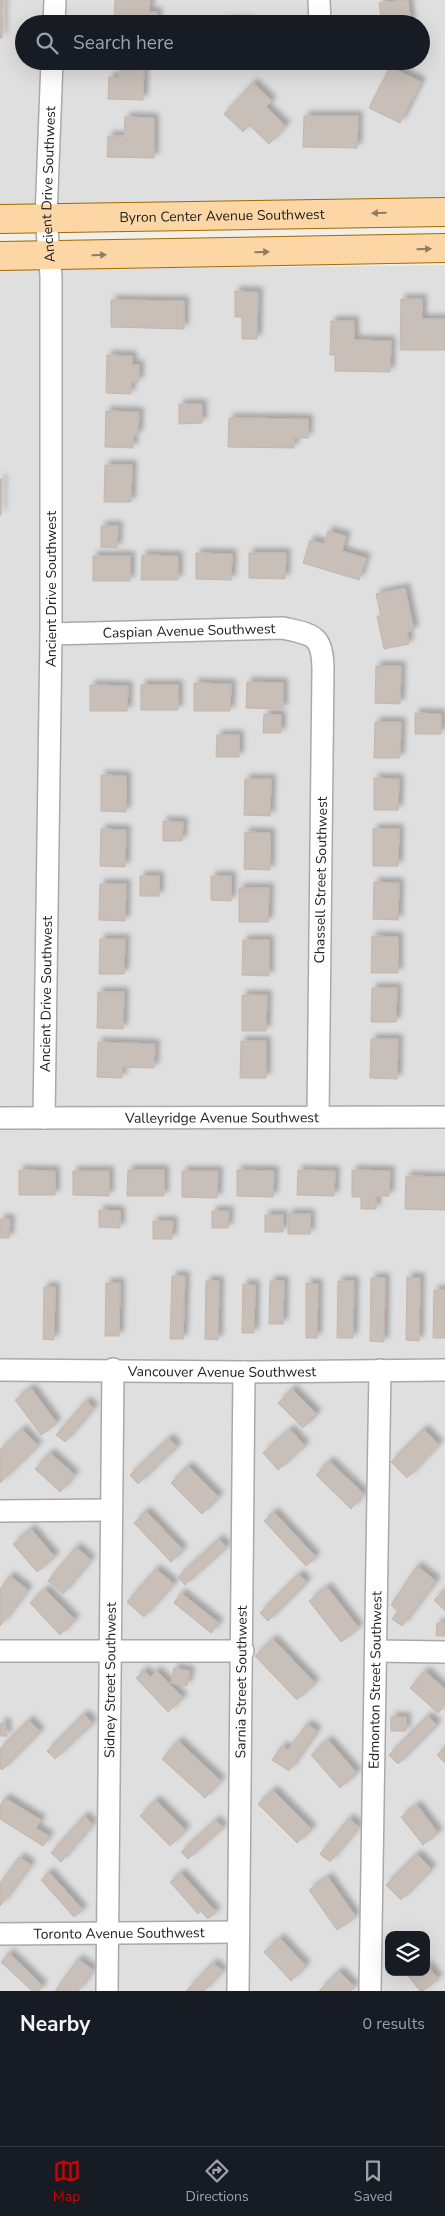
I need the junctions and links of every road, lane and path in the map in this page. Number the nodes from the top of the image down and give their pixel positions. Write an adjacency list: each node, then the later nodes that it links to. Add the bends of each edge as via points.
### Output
1 (55, 0): 3 (street)
2 (319, 0): 4 (street)
3 (54, 15)
4 (320, 15)
5 (52, 70): 7 (street, Ancient Drive Southwest)
6 (445, 212): 7 (main road, Byron Center Avenue Southwest, one-way to 7)
7 (46, 218): 8 (main road, Byron Center Avenue Southwest); 11 (street, Ancient Drive Southwest)
8 (0, 219)
9 (445, 248): 11 (main road, one-way to 9)
10 (0, 256): 11 (main road)
11 (50, 256): 12 (street, Ancient Drive Southwest)
12 (51, 634): 13 (street, Caspian Avenue Southwest, via 283,628 312,635); 16 (street, Ancient Drive Southwest)
13 (321, 644): 14 (street, Chassell Street Southwest, via 324,668)
14 (318, 1117): 16 (street, Valleyridge Avenue Southwest); 17 (street, Valleyridge Avenue Southwest)
15 (0, 1118): 16 (street, Valleyridge Avenue Southwest)
16 (44, 1118)
17 (445, 1118)
18 (112, 1369): 19 (street, Vancouver Avenue Southwest); 22 (street, Vancouver Avenue Southwest); 23 (street, Sidney Street Southwest)
19 (0, 1370)
20 (380, 1370): 21 (street, Vancouver Avenue Southwest); 22 (street, Vancouver Avenue Southwest); 27 (street, Edmonton Street Southwest)
21 (445, 1370)
22 (244, 1372): 26 (street, Sarnia Street Southwest)
23 (111, 1510): 24 (street); 28 (street, Sidney Street Southwest)
24 (0, 1511)
25 (0, 1651): 28 (street)
26 (243, 1651): 28 (street); 30 (street, Sarnia Street Southwest)
27 (376, 1651): 29 (street); 35 (street, Edmonton Street Southwest)
28 (109, 1652): 32 (street, Sidney Street Southwest)
29 (445, 1652)
30 (238, 1932): 32 (street, Toronto Avenue Southwest); 34 (street, Sarnia Street Southwest)
31 (0, 1934): 32 (street, Toronto Avenue Southwest)
32 (108, 1934): 33 (street, Sidney Street Southwest)
33 (107, 1991)
34 (238, 1991)
35 (370, 1991)

